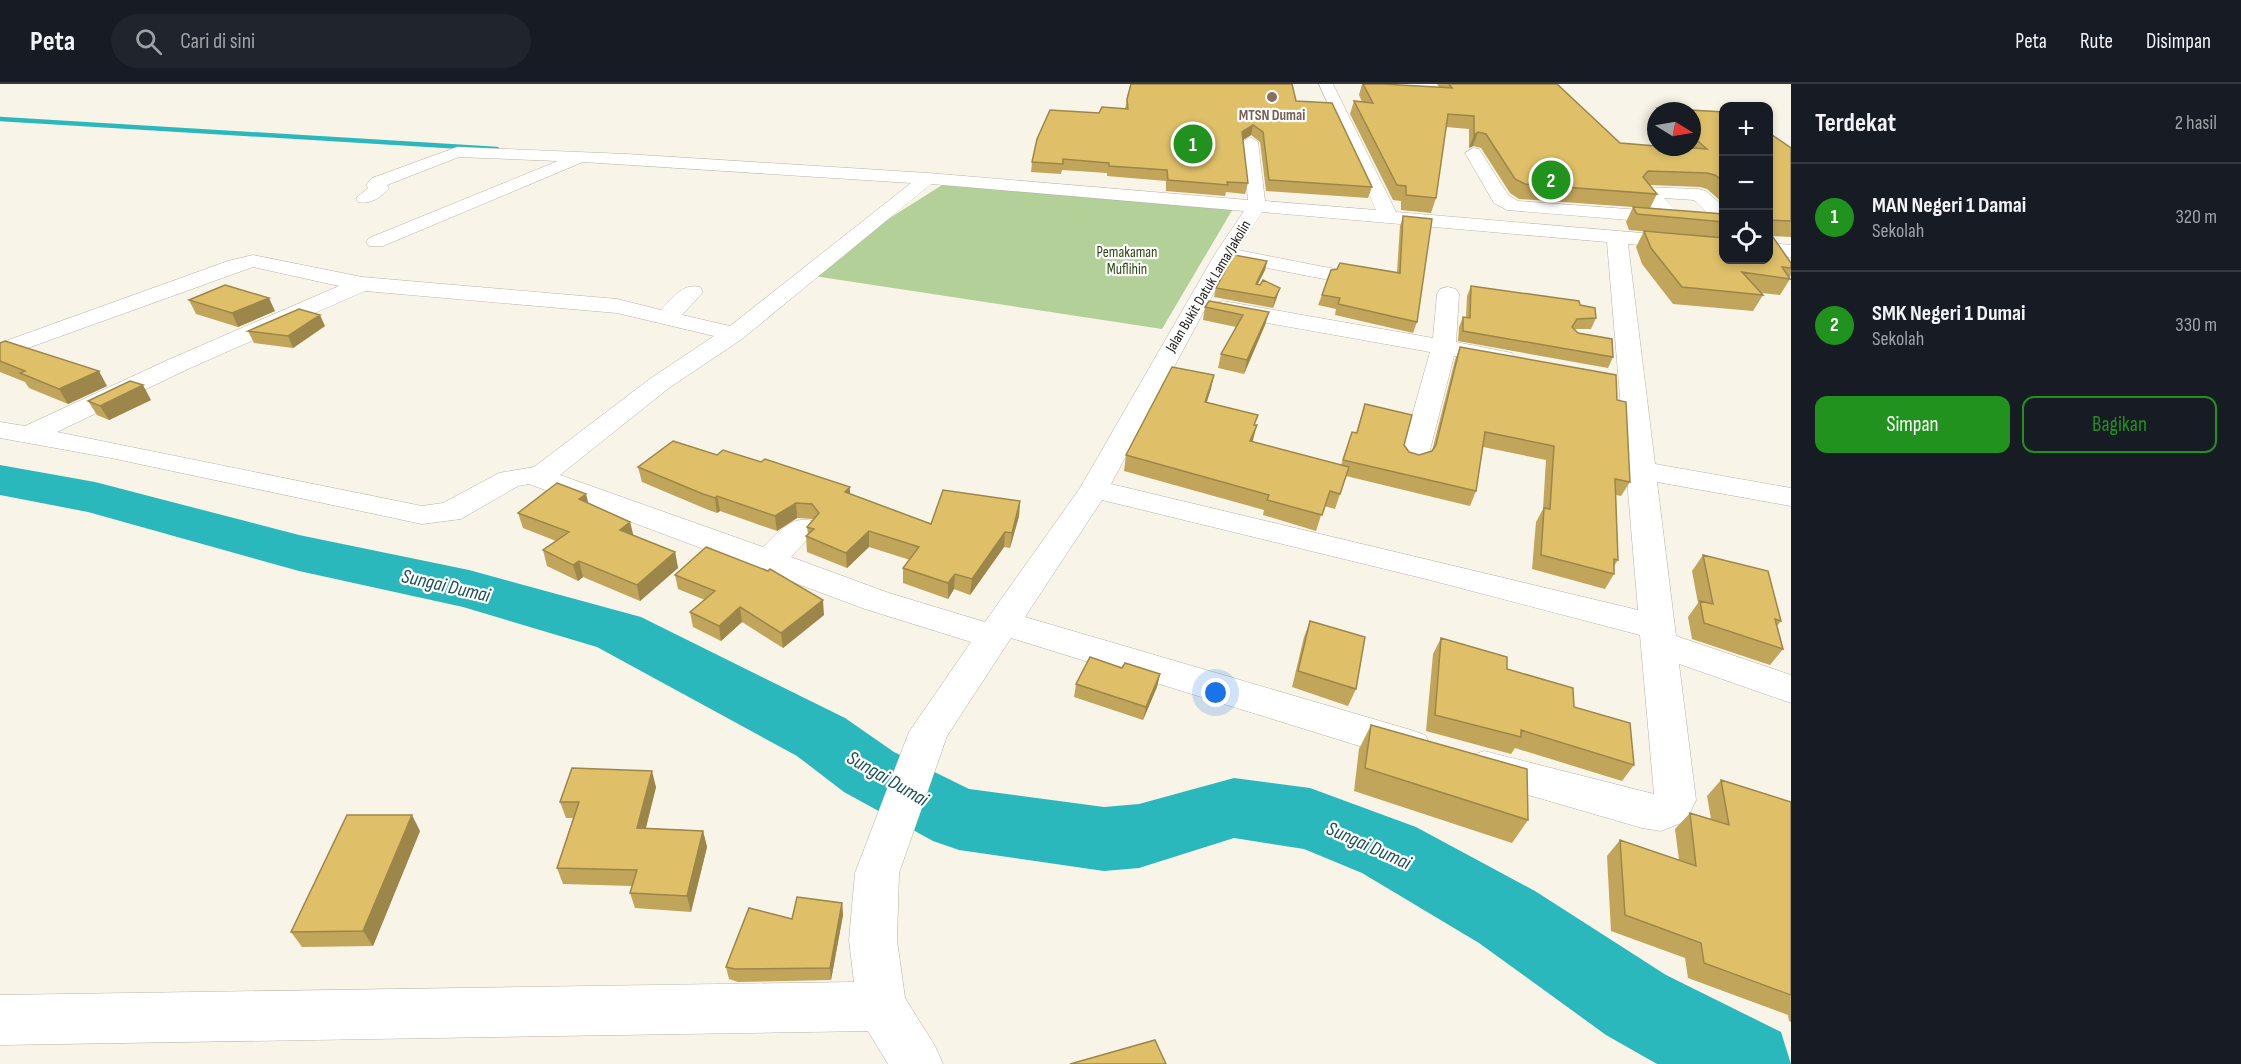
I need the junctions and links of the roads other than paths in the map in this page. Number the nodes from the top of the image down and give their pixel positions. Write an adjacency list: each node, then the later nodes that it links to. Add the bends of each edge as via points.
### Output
1 (1326, 84): 12 (street)
2 (1250, 142): 7 (street)
3 (1473, 153): 11 (street, via 1501,199 1514,206)
4 (578, 159): 5 (street); 6 (street, via 549,154 457,152 378,182 375,185 380,188); 8 (street)
5 (928, 178): 7 (street); 27 (street)
6 (366, 198)
7 (1256, 201): 12 (street, Jalan Bukit Datuk Lama/Jakolin); 19 (street, Jalan Bukit Datuk Lama/Jakolin)
8 (462, 206): 10 (street); 15 (street)
9 (1719, 212): 11 (street, via 1699,195 1647,191)
10 (480, 214)
11 (1672, 218): 13 (street)
12 (1390, 219): 14 (street, Jalan Bukit Datuk Lama/Jakolin)
13 (1719, 225)
14 (1617, 238): 16 (street, Jalan Bukit Datuk Lama/Jakolin); 34 (street, via 1616,342 1620,380)
15 (376, 242)
16 (1719, 246)
17 (1773, 249): 18 (street)
18 (1791, 251)
19 (1225, 254): 20 (street); 23 (street, Jalan Bukit Datuk Lama/Jakolin)
20 (1324, 273)
21 (362, 284): 26 (street, via 617,306); 29 (street, via 244,262); 32 (street)
22 (692, 292): 26 (street)
23 (1203, 294): 25 (street); 28 (street); 36 (street, Jalan Bukit Datuk Lama/Jakolin)
24 (1448, 294): 28 (street)
25 (1279, 296)
26 (665, 319): 27 (street)
27 (734, 334): 35 (street, via 660,383)
28 (1444, 346): 30 (street); 33 (street)
29 (0, 351)
30 (1526, 362)
31 (0, 430): 32 (street)
32 (30, 434): 35 (street, via 422,515 450,512 518,476)
33 (1413, 458)
34 (1640, 470): 37 (street); 41 (street)
35 (539, 477): 39 (street)
36 (1094, 489): 40 (street, Jalan Bukit Datuk Lama/Jakolin); 41 (street, via 1436,570)
37 (1791, 497)
38 (802, 528): 39 (street)
39 (768, 561): 40 (street, via 915,614)
40 (997, 629): 41 (street, via 1468,763 1661,813 1671,809 1674,800); 43 (street, Jalan Bukit Datuk Lama/Jakolin, via 929,732 877,873 873,940)
41 (1658, 635): 42 (street)
42 (1791, 689)
43 (881, 1006): 44 (street); 45 (street)
44 (0, 1020)
45 (917, 1064)

